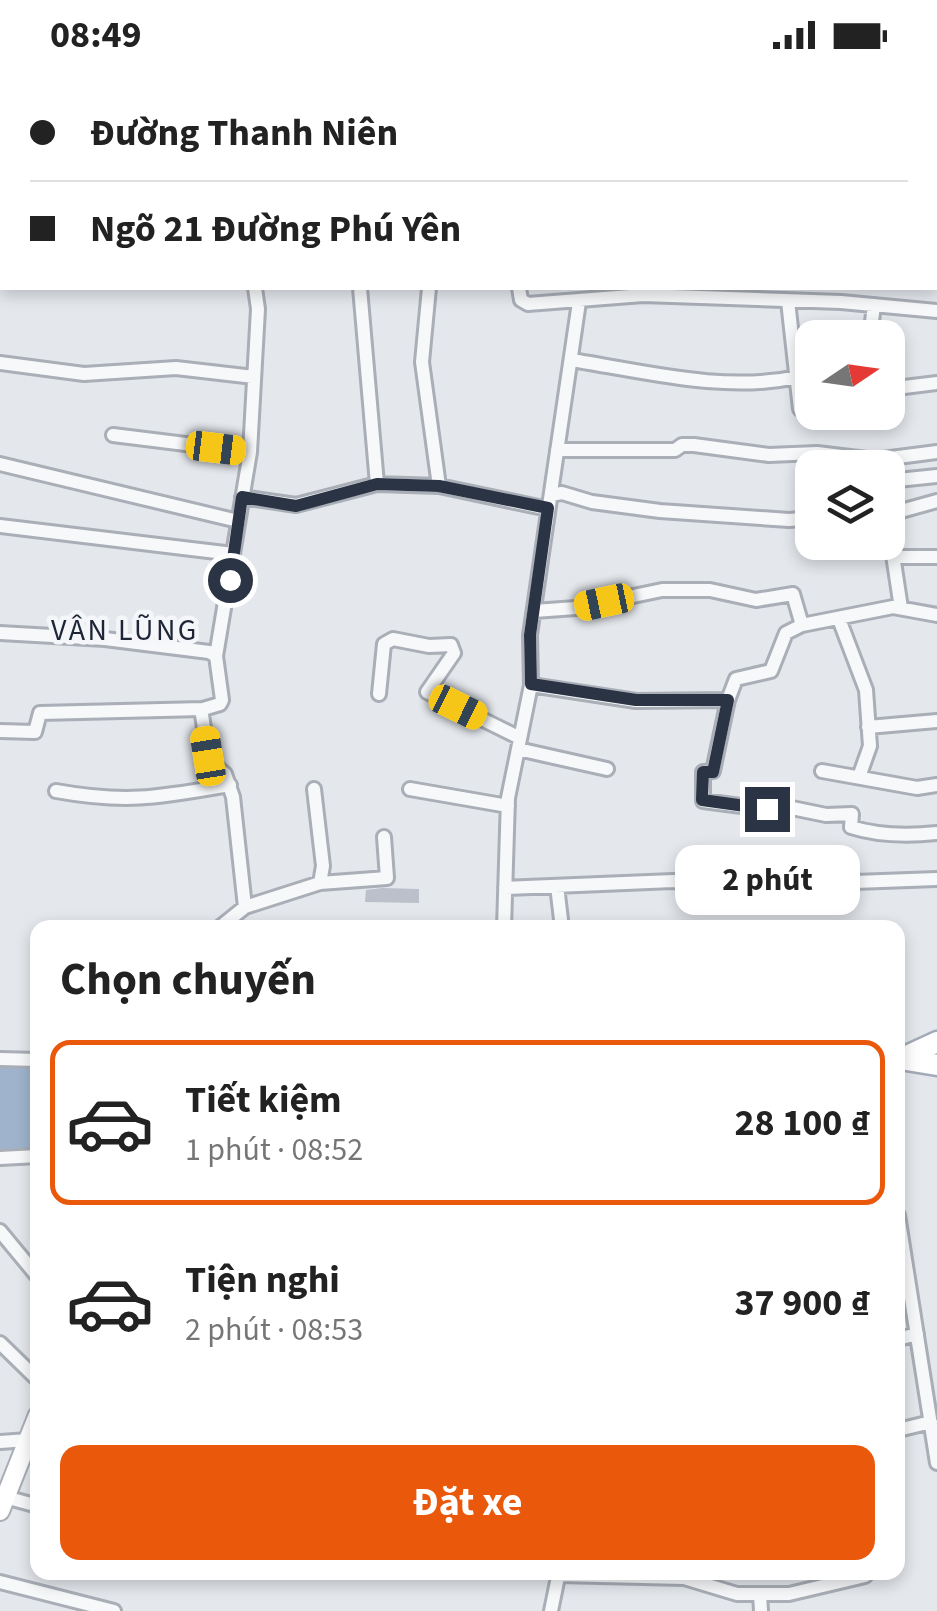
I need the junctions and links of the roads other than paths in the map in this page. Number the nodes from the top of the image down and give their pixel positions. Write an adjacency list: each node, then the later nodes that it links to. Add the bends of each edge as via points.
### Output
1 (255, 290): 14 (street)
2 (360, 290): 25 (street)
3 (429, 290): 26 (street, via 422,362)
4 (643, 291): 6 (street); 7 (street)
5 (520, 294): 7 (street, via 528,304)
6 (788, 301): 8 (street); 12 (street)
7 (579, 302): 11 (street)
8 (874, 305): 9 (street); 10 (street)
9 (937, 311)
10 (872, 320)
11 (570, 360): 15 (street, via 706,380); 19 (street)
12 (795, 360)
13 (0, 363): 14 (street, via 84,374 176,368)
14 (254, 377): 20 (street)
15 (795, 377)
16 (937, 383): 17 (street)
17 (905, 386)
18 (113, 435): 20 (street)
19 (557, 450): 21 (street, via 694,445 875,460); 28 (street)
20 (250, 452): 27 (street)
21 (937, 452)
22 (0, 464): 32 (street)
23 (937, 476): 24 (street)
24 (905, 480)
25 (377, 484): 26 (street); 27 (street, via 296,506)
26 (439, 486): 28 (street)
27 (242, 497): 32 (street)
28 (550, 502): 31 (street, via 562,493 660,511); 39 (street)
29 (937, 502): 30 (street)
30 (905, 510)
31 (795, 519)
32 (238, 520): 34 (street)
33 (0, 526): 34 (street)
34 (233, 554): 44 (street)
35 (937, 557): 36 (street)
36 (905, 558)
37 (893, 560): 38 (street)
38 (901, 608): 40 (street); 41 (street)
39 (534, 612): 42 (street, via 662,590 710,590 756,600 794,594); 45 (street)
40 (937, 615)
41 (840, 619): 42 (street); 50 (street, via 866,690)
42 (802, 625): 47 (street, via 783,637 771,671 740,676)
43 (0, 633): 44 (street, via 105,639)
44 (216, 656): 48 (street, via 222,700)
45 (531, 684): 47 (street, via 636,700); 52 (street)
46 (380, 694): 52 (street, via 384,644 393,639 451,645 454,653 427,692)
47 (728, 700): 62 (street, via 713,772 703,772 702,800 852,814 852,827 866,832)
48 (203, 708): 51 (street, via 40,712 35,732); 57 (street, via 209,760)
49 (937, 720): 50 (street)
50 (868, 727): 55 (street, via 870,746)
51 (0, 731)
52 (519, 743): 53 (street); 61 (street)
53 (608, 769)
54 (822, 771): 55 (street)
55 (859, 776): 56 (street, via 917,788)
56 (937, 784)
57 (230, 785): 60 (street, via 143,800); 68 (street)
58 (314, 790): 65 (street)
59 (410, 790): 61 (street)
60 (56, 791)
61 (508, 806): 67 (street)
62 (937, 832)
63 (384, 837): 65 (street, via 387,878)
64 (937, 879): 66 (street)
65 (320, 883): 68 (street)
66 (556, 886): 67 (street); 71 (street)
67 (505, 888): 70 (street)
68 (245, 907): 69 (street)
69 (229, 920)
70 (504, 920)
71 (561, 920)
72 (937, 1042): 74 (main road)
73 (937, 1053): 75 (street)
74 (905, 1056)
75 (905, 1058)
76 (0, 1060): 77 (street)
77 (30, 1060)
78 (905, 1060): 79 (main road)
79 (937, 1065)
80 (30, 1156): 81 (street)
81 (0, 1158)
82 (0, 1231): 84 (street)
83 (905, 1259): 85 (street)
84 (30, 1268)
85 (917, 1334): 86 (street); 89 (street)
86 (905, 1337)
87 (0, 1344): 88 (street)
88 (30, 1372)
89 (931, 1422): 90 (street); 94 (street)
90 (905, 1428)
91 (30, 1435): 92 (street)
92 (28, 1440): 93 (street); 95 (street)
93 (0, 1442)
94 (937, 1463)
95 (3, 1504): 96 (street)
96 (30, 1506)
97 (558, 1580): 103 (street)
98 (691, 1580): 101 (street)
99 (848, 1580): 101 (street)
100 (0, 1582): 102 (street)
101 (760, 1594): 104 (street)
102 (114, 1611)
103 (552, 1611)
104 (761, 1611)

